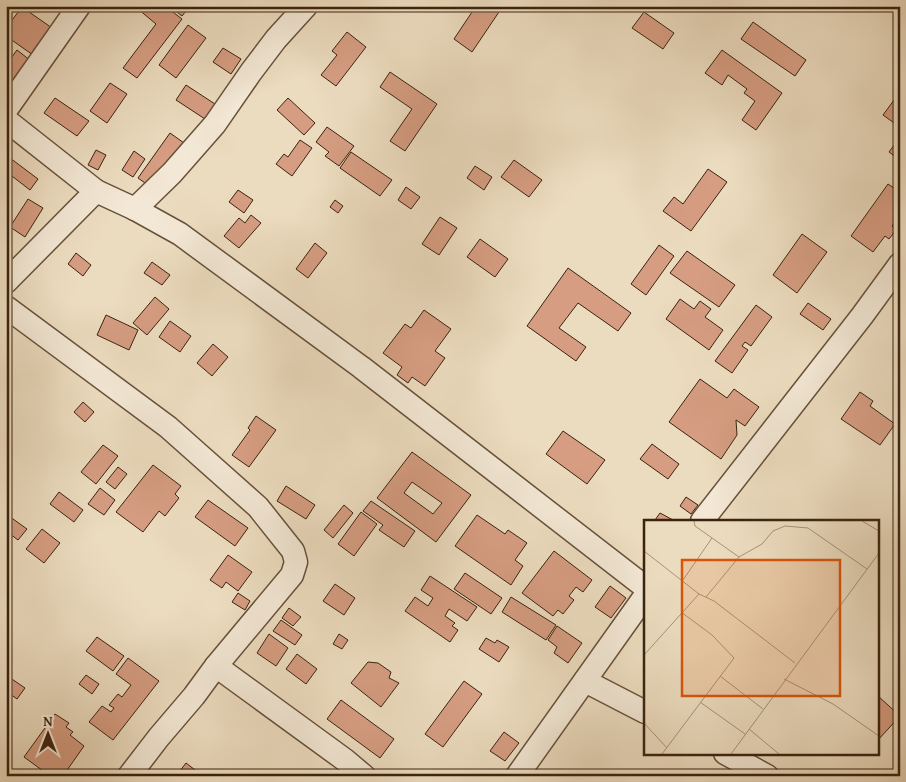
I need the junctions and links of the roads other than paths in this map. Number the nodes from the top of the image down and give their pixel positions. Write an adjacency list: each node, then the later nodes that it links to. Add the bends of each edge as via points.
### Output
1 (79, 6): 3 (street)
2 (306, 6): 6 (street, via 276,39 215,124)
3 (6, 110)
4 (6, 120): 5 (street)
5 (96, 191): 6 (street); 8 (street)
6 (135, 209): 11 (street, via 180,234 276,304)
7 (900, 264): 10 (street)
8 (6, 282)
9 (6, 307): 13 (street, via 168,427 258,507 293,551 296,562 292,575)
10 (703, 520)
11 (644, 586)
12 (644, 597): 14 (street)
13 (216, 666): 17 (street); 18 (street)
14 (585, 681): 15 (street); 19 (street)
15 (644, 711)
16 (727, 754): 20 (street)
17 (129, 776)
18 (364, 776)
19 (517, 776)
20 (767, 776)

